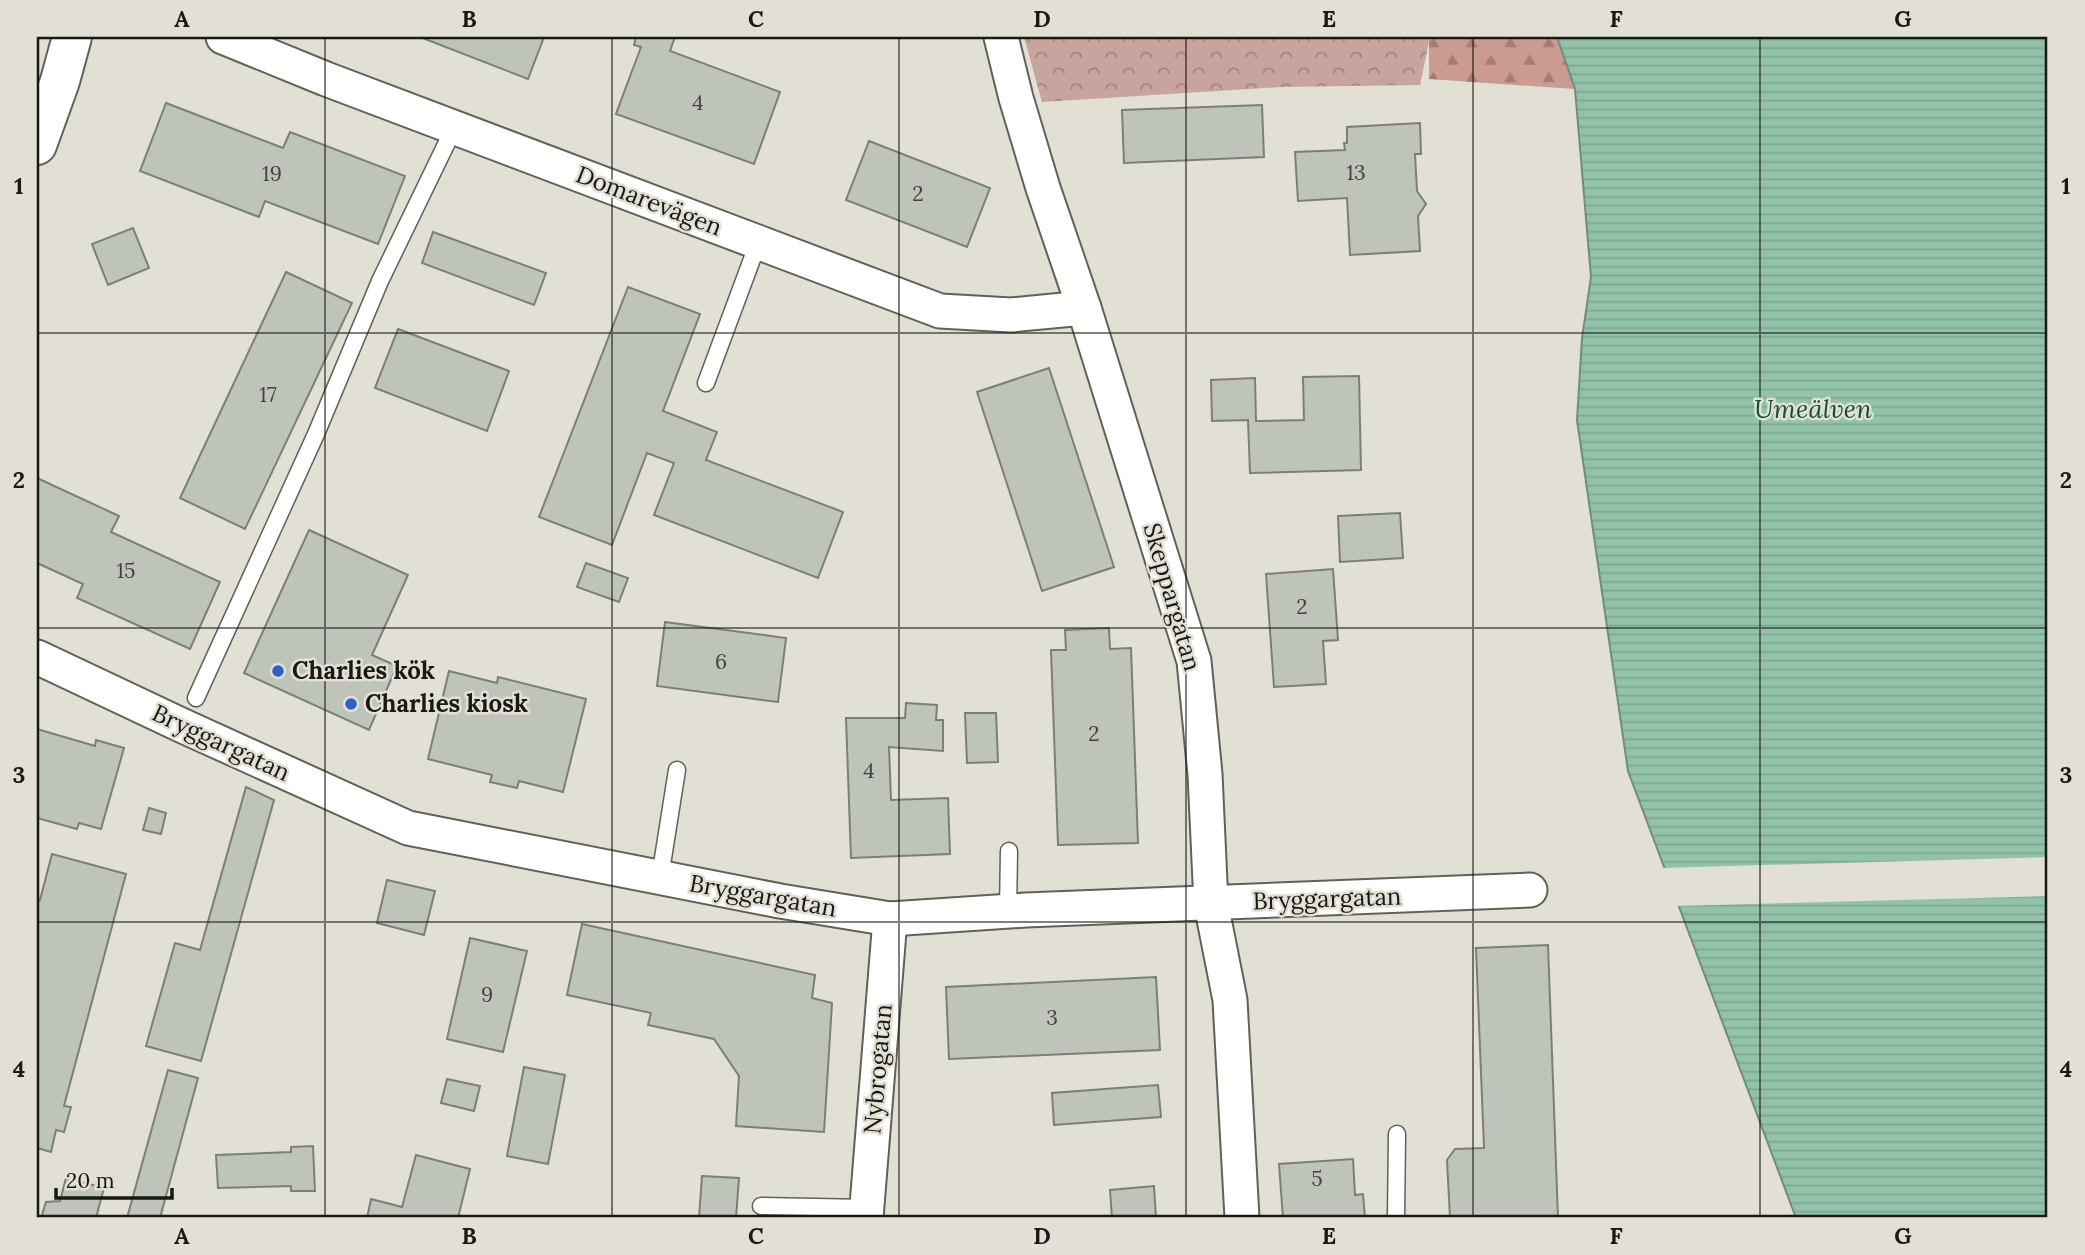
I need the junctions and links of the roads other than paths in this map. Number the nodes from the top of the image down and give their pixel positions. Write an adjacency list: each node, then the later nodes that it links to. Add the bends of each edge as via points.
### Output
1 (72, 37): 5 (street)
2 (223, 37): 4 (street, Domarevägen)
3 (1001, 37): 7 (street, Skeppargatan, via 1043,188)
4 (454, 128): 6 (street, Domarevägen); 10 (lane, via 380,281)
5 (37, 145)
6 (758, 243): 7 (street, Domarevägen, via 940,311 1011,315); 8 (lane)
7 (1084, 308): 15 (street, Skeppargatan, via 1194,661)
8 (706, 383)
9 (37, 657): 13 (street, Bryggargatan, via 408,828)
10 (196, 698)
11 (677, 770): 13 (lane)
12 (1009, 851): 16 (lane)
13 (660, 877): 17 (street, Bryggargatan)
14 (1530, 890): 15 (street, Bryggargatan)
15 (1211, 904): 16 (street, Bryggargatan); 21 (street, Skeppargatan, via 1230,1000)
16 (1008, 911): 17 (street, Bryggargatan)
17 (890, 919): 20 (street, Nybrogatan)
18 (1397, 1134): 22 (lane)
19 (761, 1206): 20 (lane)
20 (867, 1213)
21 (1242, 1218)
22 (1396, 1218)

